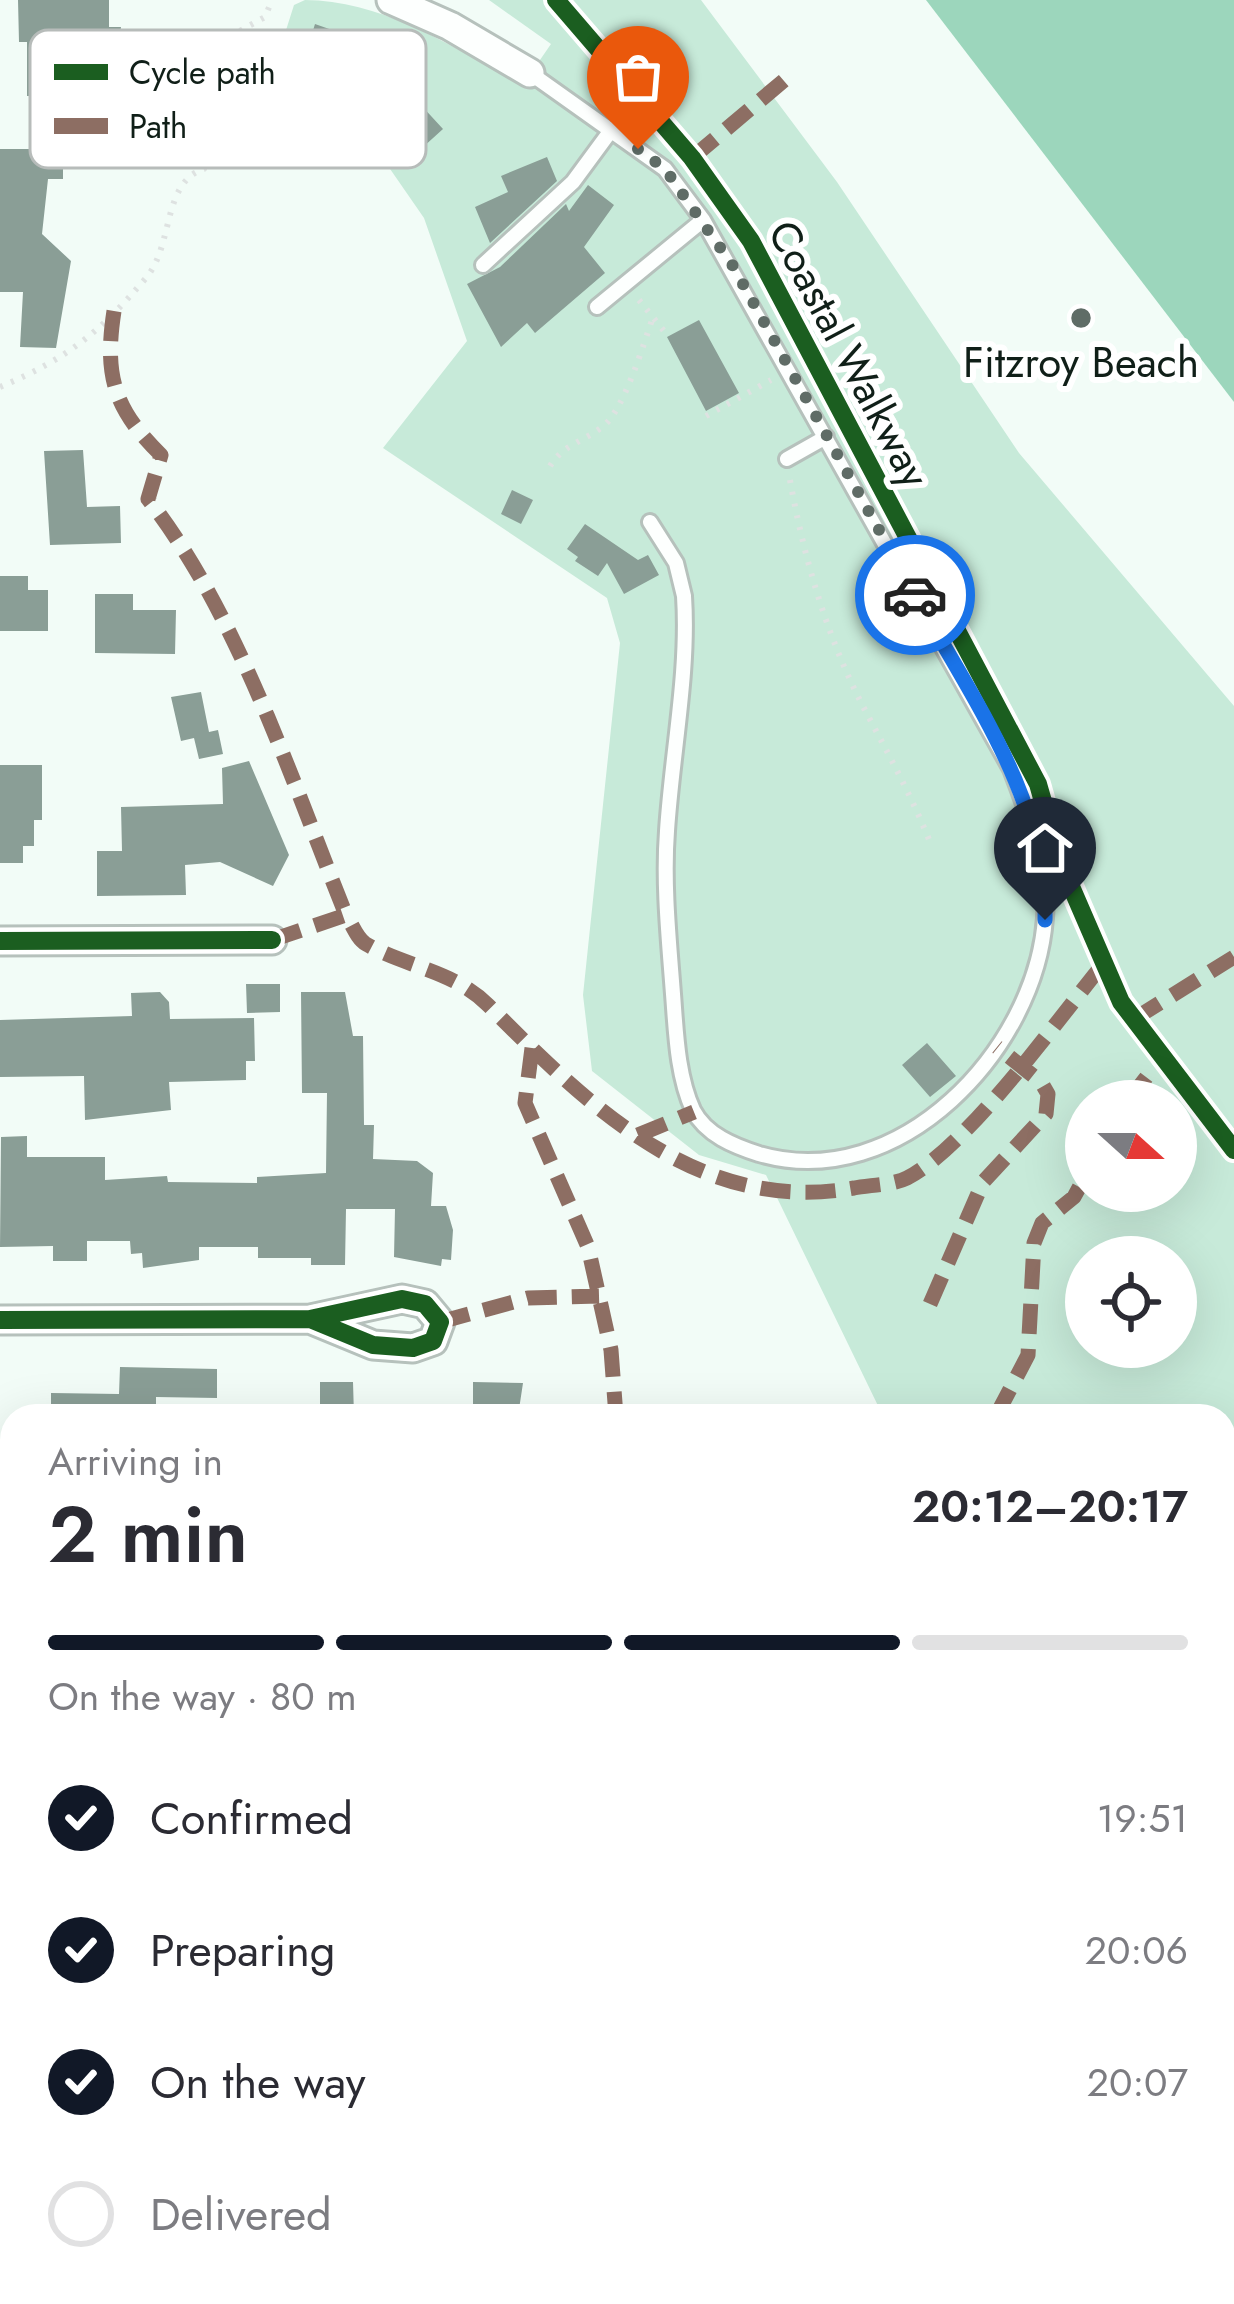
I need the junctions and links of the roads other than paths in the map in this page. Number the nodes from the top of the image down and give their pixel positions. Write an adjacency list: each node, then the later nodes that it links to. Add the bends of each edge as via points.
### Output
1 (391, 0): 2 (street)
2 (530, 73): 3 (lane)
3 (612, 129): 4 (lane, via 665,169); 5 (lane, via 573,182)
4 (703, 220): 6 (lane); 7 (lane)
5 (483, 265)
6 (597, 307)
7 (826, 437): 8 (lane); 9 (lane, via 1011,769 1046,883 1034,971 977,1076 933,1115 851,1154 776,1159 736,1147 694,1112 677,1052 666,837 684,596 676,563)
8 (787, 459)
9 (650, 522)
10 (272, 940): 11 (street)
11 (0, 941)
12 (310, 1319): 13 (street)
13 (0, 1320)

